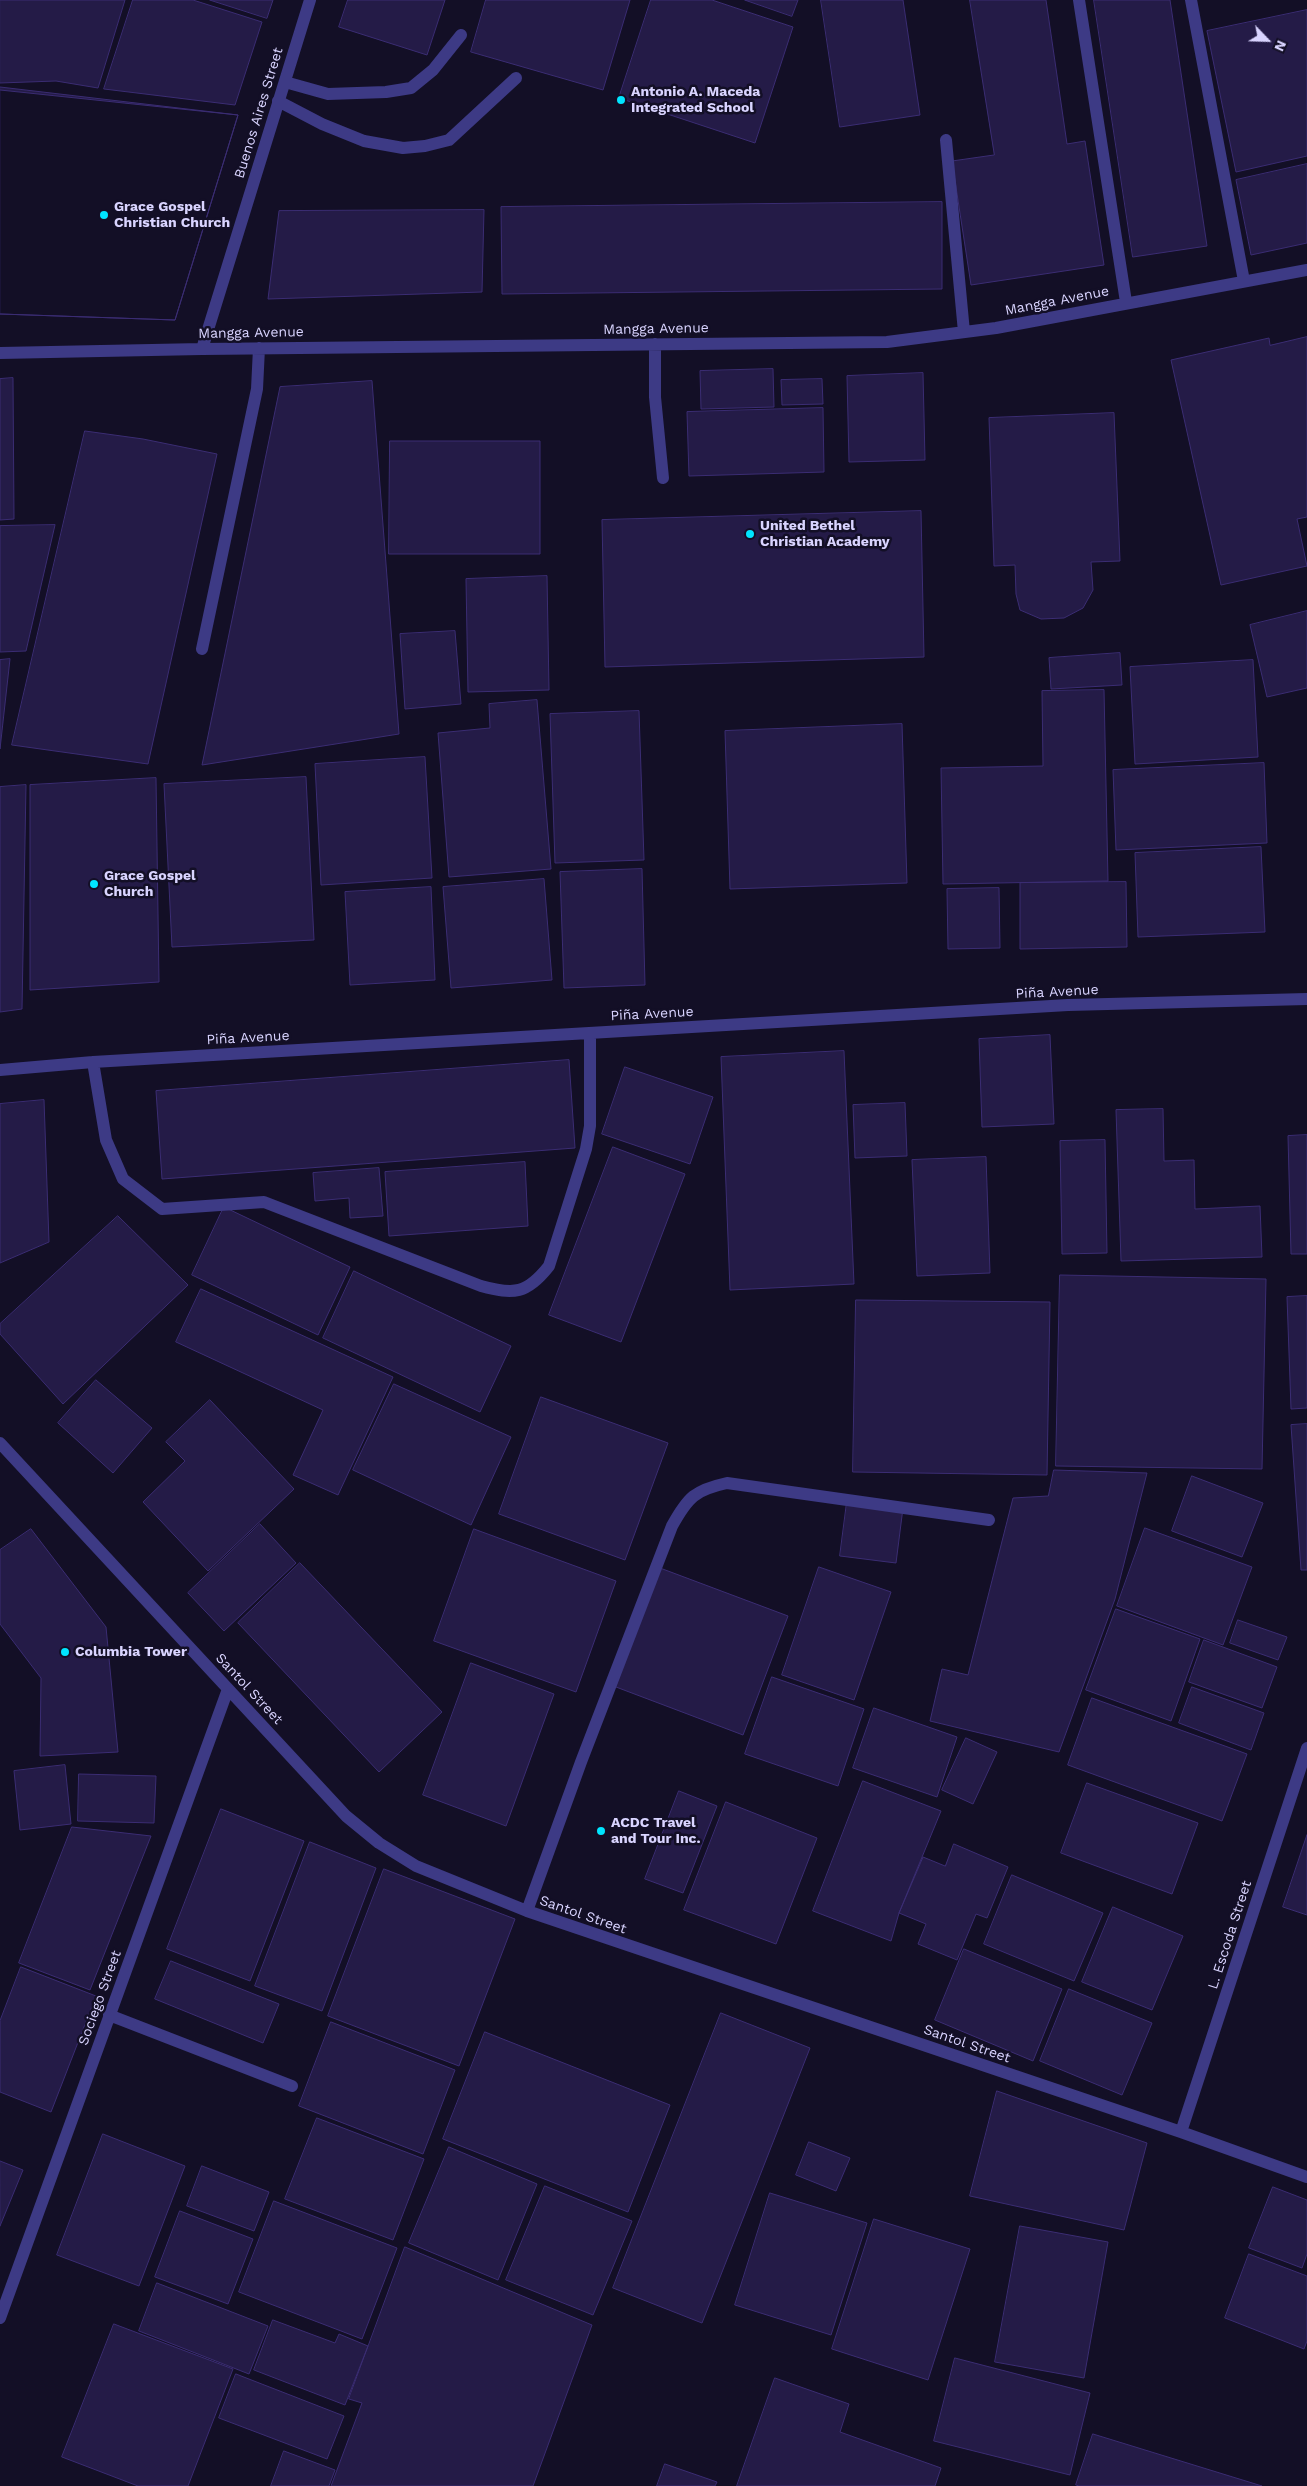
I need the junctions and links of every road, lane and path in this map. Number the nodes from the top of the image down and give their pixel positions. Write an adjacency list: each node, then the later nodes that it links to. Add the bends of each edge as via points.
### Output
1 (310, 0): 6 (street, Buenos Aires Street)
2 (1079, 0): 11 (street)
3 (1191, 0): 10 (street)
4 (462, 36): 6 (street, via 433,70 410,88 328,94)
5 (516, 78): 7 (street, via 448,140 425,146 403,148 364,141)
6 (284, 82): 7 (street, Buenos Aires Street)
7 (278, 101): 15 (street, Buenos Aires Street)
8 (946, 140): 12 (street)
9 (1307, 270): 10 (street, Mangga Avenue)
10 (1244, 281): 11 (street, Mangga Avenue)
11 (1126, 302): 12 (street, Mangga Avenue)
12 (964, 332): 13 (street, Mangga Avenue, via 887,342)
13 (655, 344): 14 (street, Mangga Avenue); 17 (street, via 655,397)
14 (259, 348): 15 (street, Mangga Avenue); 18 (street, via 257,389)
15 (202, 349): 16 (street, Mangga Avenue)
16 (0, 353)
17 (663, 478)
18 (202, 650)
19 (1307, 999): 20 (street, Piña Avenue, via 1068,1005)
20 (590, 1033): 21 (street, Piña Avenue); 21 (street, via 590,1126 586,1149 549,1266 536,1282 516,1292 481,1286 264,1202 162,1209 123,1178 106,1140)
21 (94, 1062): 22 (street, Piña Avenue)
22 (0, 1070)
23 (0, 1443): 25 (street, Santol Street)
24 (989, 1520): 27 (street, via 727,1483 694,1493 672,1526)
25 (228, 1689): 27 (street, Santol Street, via 346,1816 379,1843 416,1866); 28 (street, Sociego Street)
26 (1307, 1748): 30 (street, L. Escoda Street)
27 (527, 1911): 30 (street, Santol Street)
28 (110, 2015): 29 (street); 32 (street, Sociego Street)
29 (292, 2086)
30 (1181, 2132): 31 (street, Santol Street)
31 (1307, 2177)
32 (0, 2318)

